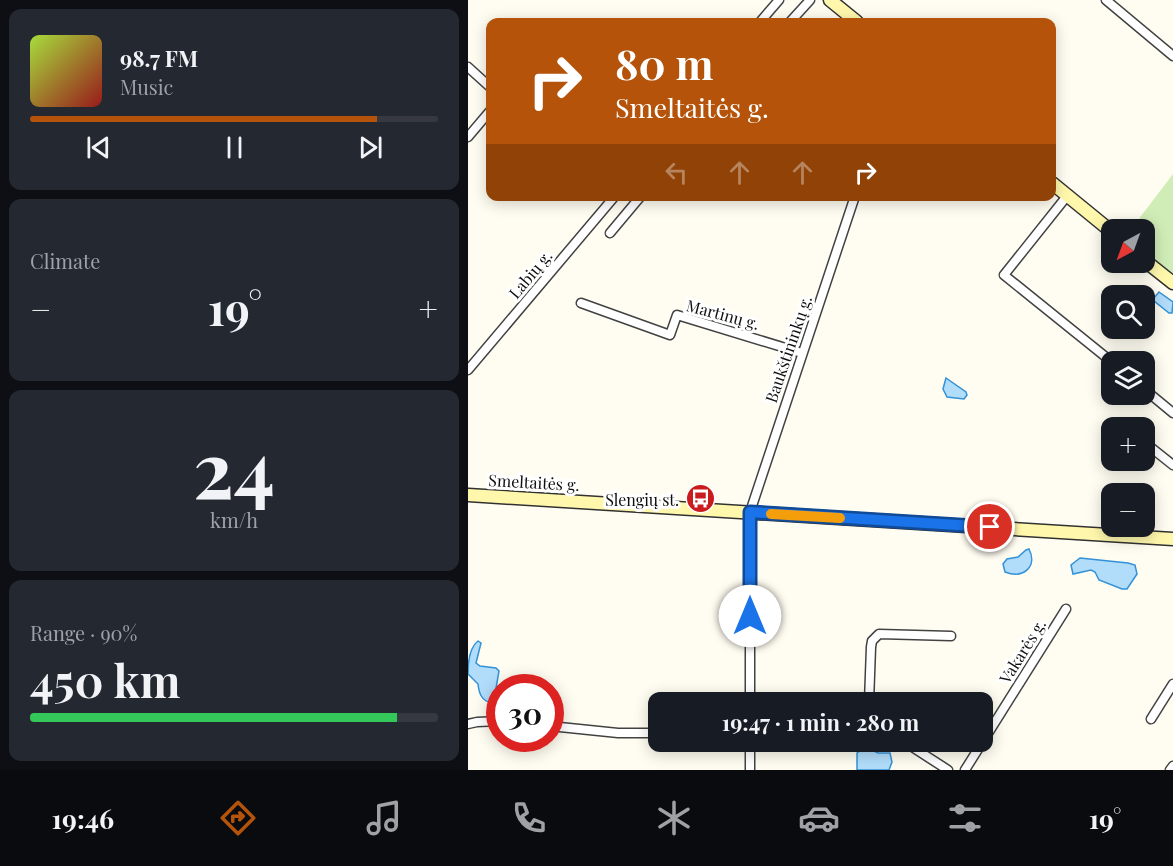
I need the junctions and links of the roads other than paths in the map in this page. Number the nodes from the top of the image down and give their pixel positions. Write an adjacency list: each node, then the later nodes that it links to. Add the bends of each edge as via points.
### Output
1 (779, 0): 5 (street)
2 (810, 0): 6 (street)
3 (830, 0): 7 (main road)
4 (1106, 0): 8 (street)
5 (763, 18)
6 (794, 18)
7 (852, 18)
8 (1173, 56)
9 (468, 67): 10 (street)
10 (486, 83)
11 (486, 116): 12 (street)
12 (468, 137)
13 (1056, 186): 14 (main road)
14 (1067, 196): 18 (main road); 24 (street, via 1004,275)
15 (611, 201): 25 (street, Labių g.)
16 (637, 201): 19 (street)
17 (853, 201): 23 (street, Baukštininkų g.)
18 (1101, 223)
19 (610, 233)
20 (1155, 269): 21 (main road)
21 (1173, 283)
22 (581, 303): 23 (street, Martinų g., via 670,335 677,315)
23 (802, 353): 31 (street, Baukštininkų g.)
24 (1101, 353)
25 (468, 370)
26 (1155, 398): 27 (street)
27 (1173, 413)
28 (1155, 451): 29 (street)
29 (1173, 465)
30 (468, 495): 31 (main road, Smeltaitės g.)
31 (750, 512): 32 (main road, Smeltaitės g.); 36 (street, Baukštininkų g.)
32 (1173, 539)
33 (1066, 609): 48 (street, Vakarės g.)
34 (951, 636): 37 (street, via 879,634 871,647)
35 (1173, 684): 38 (street)
36 (750, 692)
37 (869, 692)
38 (1150, 719)
39 (486, 722): 40 (street)
40 (468, 724)
41 (564, 727): 42 (street)
42 (648, 733)
43 (750, 752): 46 (street)
44 (920, 752): 47 (street)
45 (1173, 766): 49 (street)
46 (750, 770)
47 (948, 770)
48 (965, 770)
49 (1170, 770)

